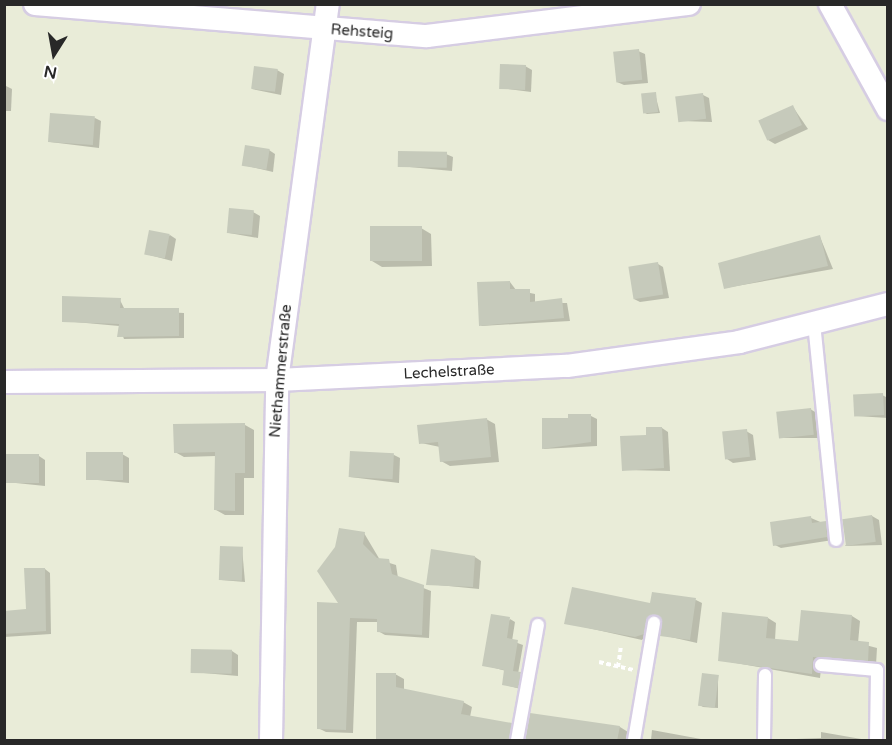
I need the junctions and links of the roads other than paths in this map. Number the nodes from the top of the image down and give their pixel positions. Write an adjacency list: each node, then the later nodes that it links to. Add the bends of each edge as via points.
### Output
1 (35, 4): 5 (street, Rehsteig)
2 (328, 4): 5 (street, Niethammerstraße)
3 (689, 4): 5 (street, Rehsteig, via 427,36)
4 (830, 4): 6 (street)
5 (323, 30): 9 (street, Niethammerstraße)
6 (888, 109)
7 (888, 304): 8 (street, Lechelstraße)
8 (814, 323): 9 (street, Lechelstraße, via 739,342 567,366); 11 (lane)
9 (278, 380): 10 (street, Lechelstraße); 16 (street, Niethammerstraße)
10 (4, 382)
11 (836, 540)
12 (654, 623): 18 (lane)
13 (538, 625): 17 (lane)
14 (820, 665): 20 (lane, via 877,670)
15 (765, 675): 19 (lane)
16 (271, 741)
17 (517, 741)
18 (634, 741)
19 (764, 741)
20 (876, 741)

